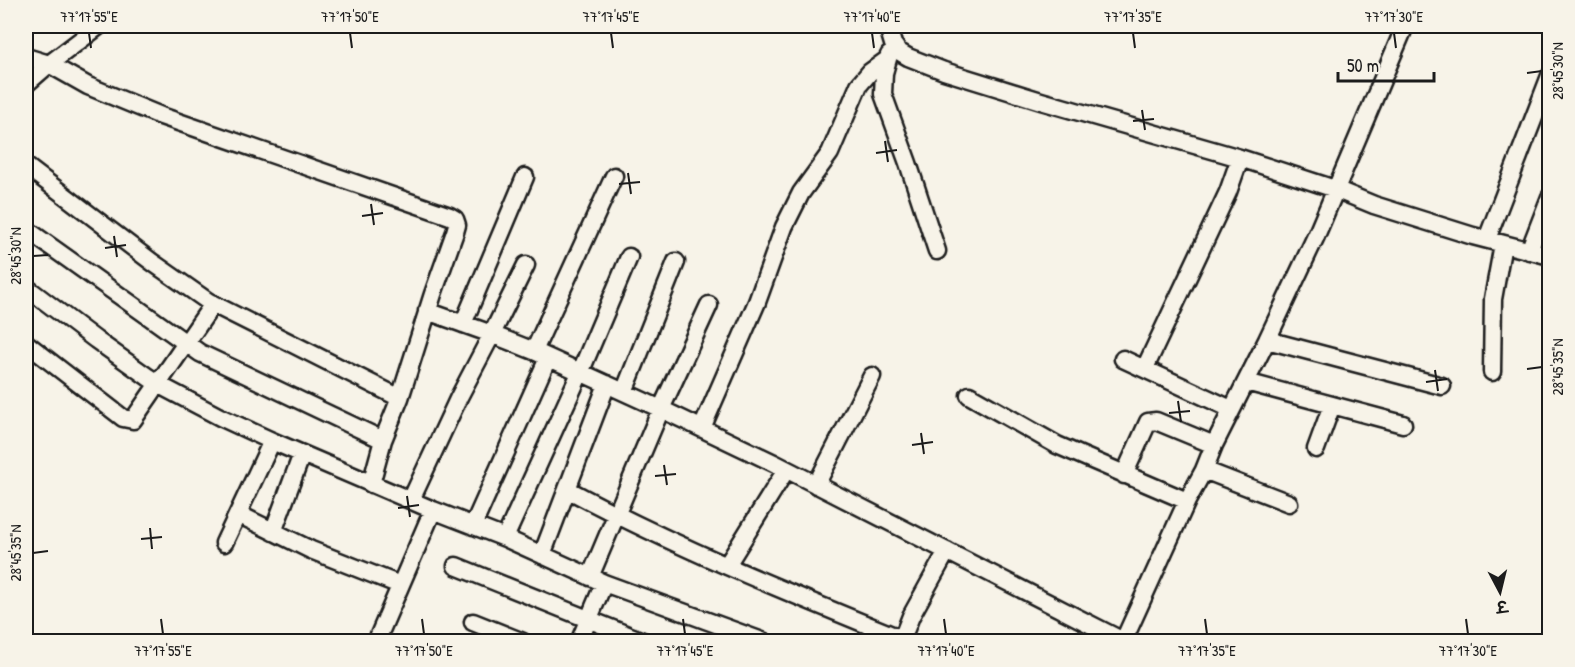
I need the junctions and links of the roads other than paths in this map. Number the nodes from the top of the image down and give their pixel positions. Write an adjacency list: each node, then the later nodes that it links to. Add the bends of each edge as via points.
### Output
1 (99, 26): 6 (street)
2 (890, 26): 4 (street)
3 (1405, 26): 13 (street)
4 (890, 51): 9 (street, via 1041,101); 17 (street, via 883,94); 49 (street, via 859,85 830,153 801,193 784,227 757,302)
5 (26, 57): 6 (street)
6 (49, 64): 8 (street); 26 (street, via 88,86 161,116 455,219 455,232)
7 (1550, 76): 16 (street)
8 (26, 84)
9 (1240, 158): 13 (street); 34 (street, via 1228,192)
10 (26, 166): 24 (street)
11 (614, 176): 32 (street)
12 (525, 177): 27 (street)
13 (1335, 189): 16 (street); 29 (street)
14 (1550, 197): 18 (street)
15 (26, 229): 31 (street)
16 (1495, 242): 18 (street); 35 (street)
17 (937, 251)
18 (1529, 251): 19 (street)
19 (1550, 256)
20 (629, 257): 36 (street)
21 (676, 262): 42 (street)
22 (526, 264): 28 (street)
23 (26, 287): 39 (street)
24 (213, 304): 31 (street); 44 (street)
25 (709, 305): 46 (street)
26 (427, 311): 27 (street); 44 (street)
27 (463, 324): 28 (street)
28 (492, 334): 32 (street); 61 (street)
29 (1266, 340): 38 (street); 41 (street)
30 (26, 344): 39 (street, via 123,418 132,420)
31 (185, 344): 39 (street); 50 (street)
32 (541, 354): 36 (street); 67 (street)
33 (1123, 359): 34 (street)
34 (1145, 368): 47 (street)
35 (1492, 372)
36 (580, 373): 40 (street); 69 (street)
37 (872, 376): 59 (street)
38 (1246, 382): 45 (street); 47 (street)
39 (158, 383): 51 (street)
40 (607, 384): 42 (street); 60 (street)
41 (1442, 386)
42 (624, 392): 46 (street)
43 (969, 395): 57 (street, via 1057,445)
44 (399, 398): 50 (street)
45 (1332, 405): 48 (street); 53 (street)
46 (661, 409): 49 (street); 66 (street)
47 (1231, 409): 52 (street)
48 (1403, 424)
49 (702, 428): 55 (street)
50 (383, 440): 58 (street)
51 (272, 441): 54 (street); 65 (street)
52 (1214, 446): 56 (street); 57 (street, via 1156,421 1148,422)
53 (1316, 449)
54 (302, 454): 58 (street); 68 (street)
55 (786, 470): 59 (street); 74 (street)
56 (1204, 470): 62 (street); 63 (street)
57 (1124, 475): 62 (street)
58 (371, 484): 61 (street)
59 (816, 485): 71 (street)
60 (567, 489): 66 (street); 72 (street)
61 (411, 500): 64 (street)
62 (1187, 501): 79 (street)
63 (1289, 503)
64 (433, 510): 67 (street); 76 (street)
65 (238, 514): 68 (street); 70 (street)
66 (616, 515): 74 (street); 75 (street)
67 (473, 526): 69 (street)
68 (273, 532): 76 (street)
69 (505, 538): 72 (street)
70 (224, 543)
71 (946, 551): 74 (street, via 902,639); 79 (street)
72 (542, 555): 75 (street)
73 (456, 566): 77 (street)
74 (727, 566)
75 (597, 580): 77 (street); 84 (street)
76 (400, 585): 80 (street)
77 (589, 618): 82 (street); 83 (street)
78 (473, 622): 81 (street)
79 (1123, 641)
80 (375, 642)
81 (523, 642)
82 (579, 642)
83 (645, 642)
84 (765, 642)

